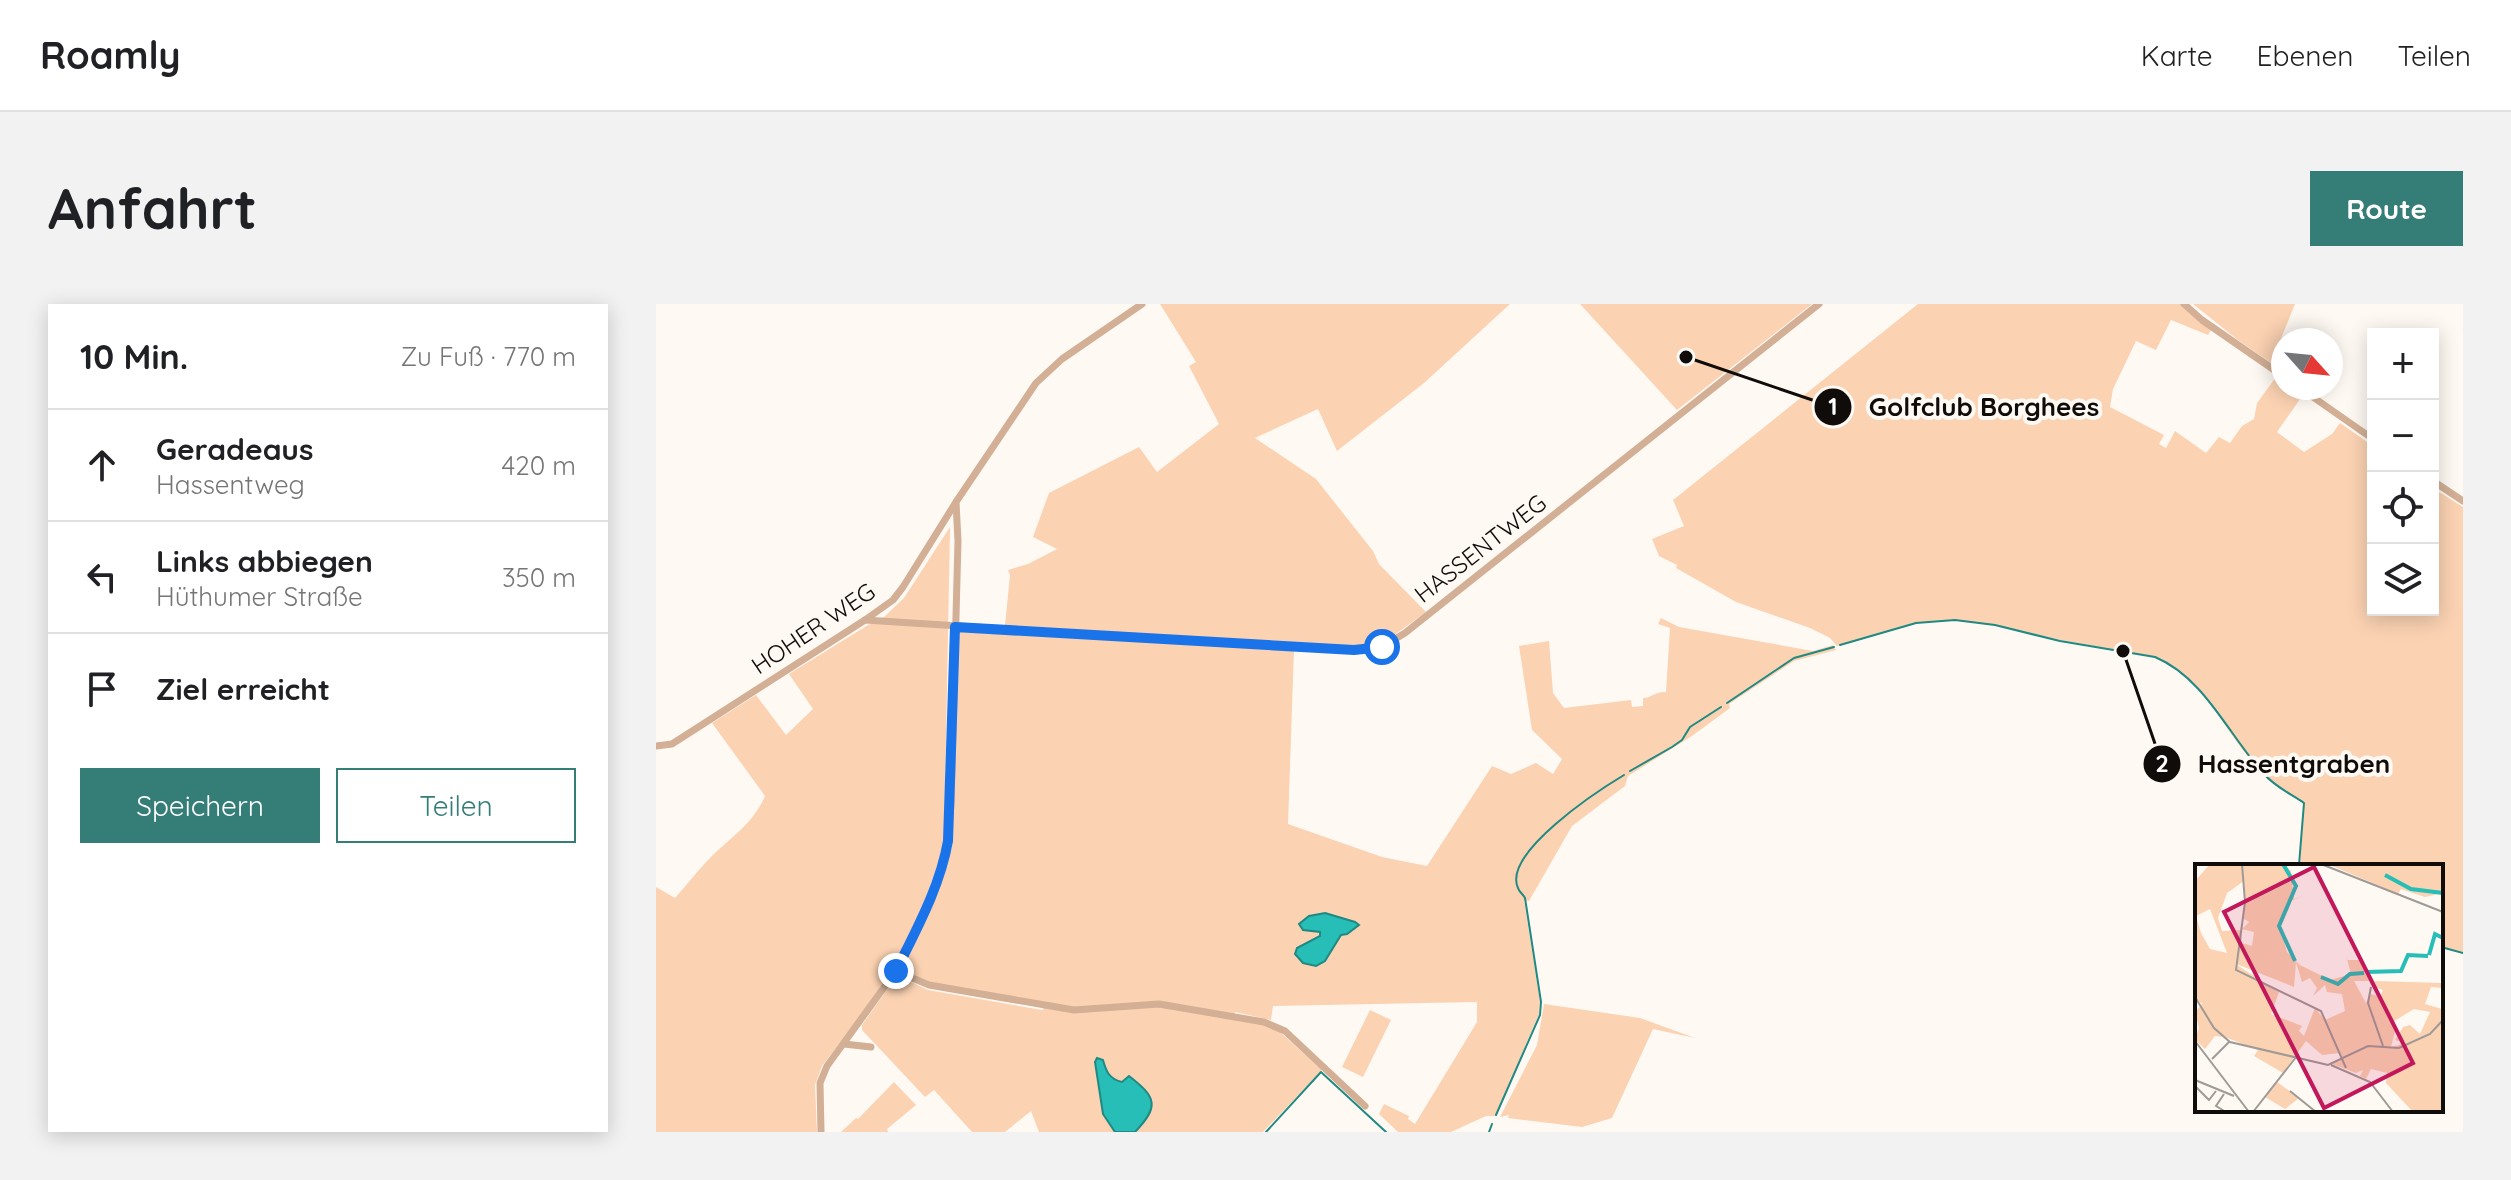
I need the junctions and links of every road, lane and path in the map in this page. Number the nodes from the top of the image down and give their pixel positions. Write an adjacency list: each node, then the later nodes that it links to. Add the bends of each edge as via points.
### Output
1 (1819, 304): 11 (street, HASSENTWEG, via 1382,647)
2 (2184, 304): 4 (street)
3 (1139, 305): 9 (street, HOHER WEG, via 1036,383)
4 (2271, 368)
5 (2317, 400): 6 (street)
6 (2367, 435)
7 (2439, 485): 8 (street)
8 (2463, 501)
9 (956, 502): 10 (street, HOHER WEG, via 893,600); 11 (street)
10 (865, 620): 11 (street, HASSENTWEG); 12 (street, HOHER WEG, via 672,744)
11 (955, 627): 13 (street, via 946,856)
12 (656, 746)
13 (896, 971): 14 (street); 16 (street, via 929,985 1074,1010 1159,1004 1264,1022 1285,1031)
14 (844, 1044): 15 (street); 17 (street, via 820,1083)
15 (871, 1047)
16 (1365, 1106)
17 (821, 1132)

